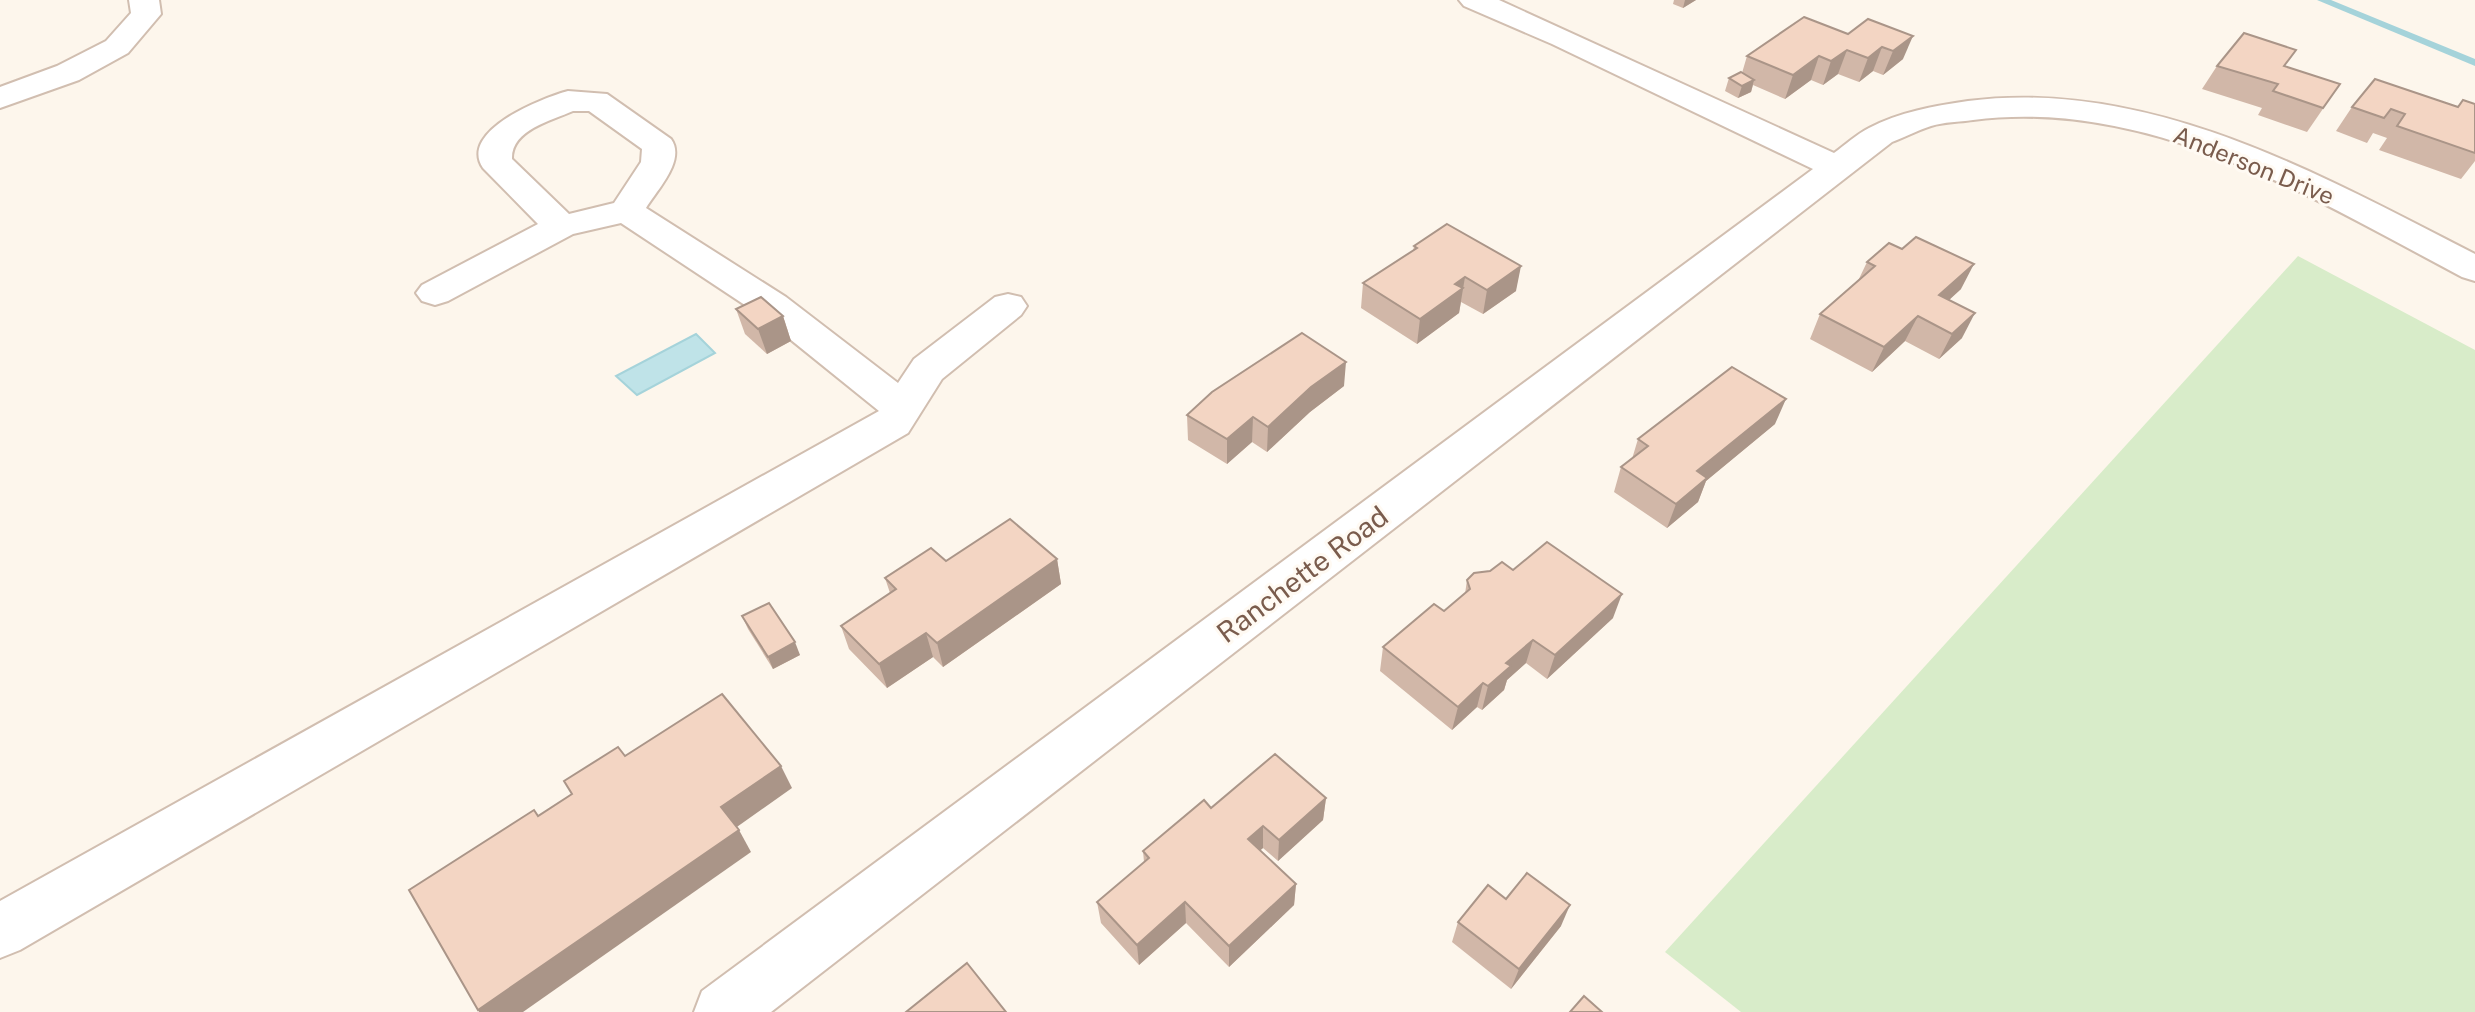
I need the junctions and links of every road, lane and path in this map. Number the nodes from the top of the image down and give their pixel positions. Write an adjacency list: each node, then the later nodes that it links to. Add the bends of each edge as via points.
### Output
1 (144, 0): 3 (street, via 146,14 117,47 68,73)
2 (1474, 0): 5 (street)
3 (0, 98)
4 (1880, 135): 5 (street, Ranchette Road); 8 (street, Anderson Drive, via 1928,117 1983,107 2048,106 2122,116 2214,143 2291,175)
5 (1837, 167): 13 (street, Ranchette Road)
6 (627, 211): 7 (street); 7 (street, via 658,162 659,146 596,101 568,101 510,128 495,148 495,161); 11 (street, via 773,306)
7 (561, 226): 9 (street)
8 (2475, 269)
9 (435, 293)
10 (1008, 306): 11 (street, via 928,369)
11 (902, 408): 12 (street, via 893,423)
12 (0, 931)
13 (723, 1012)

